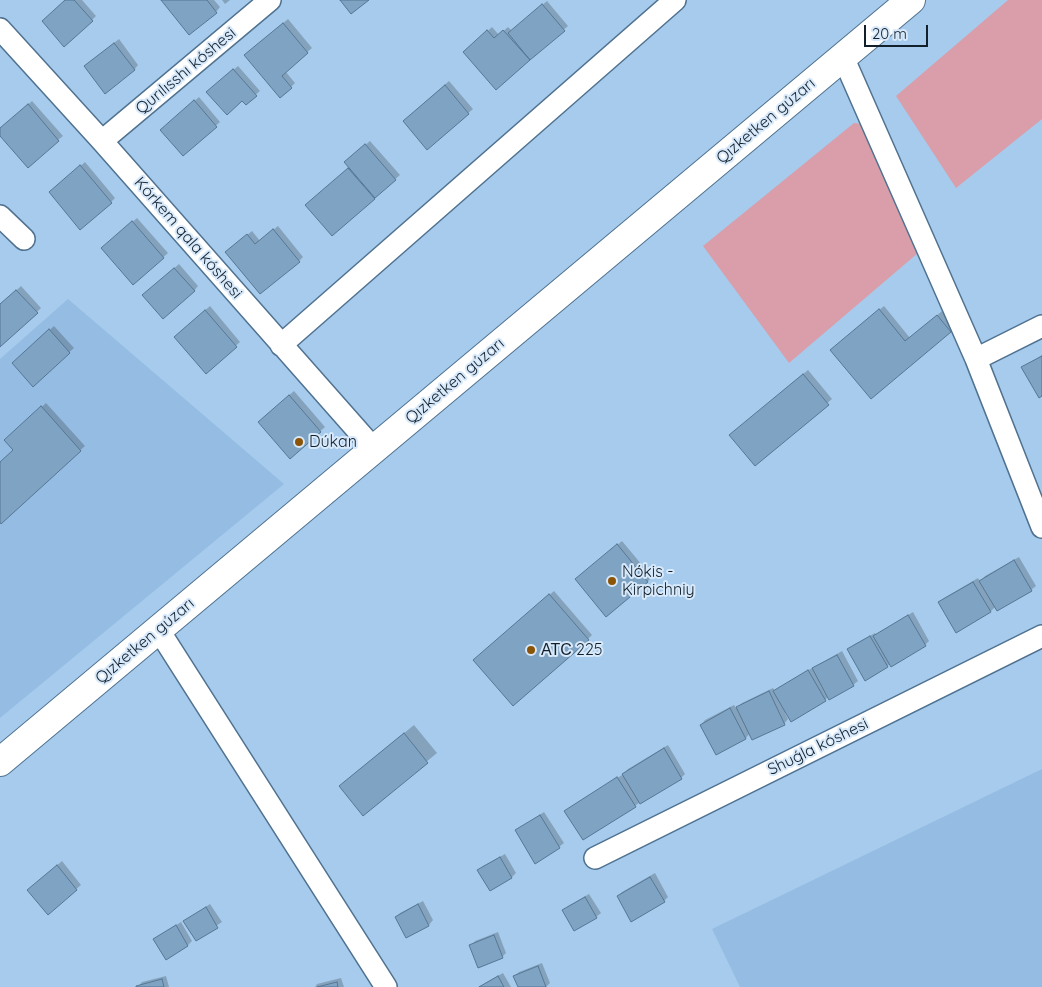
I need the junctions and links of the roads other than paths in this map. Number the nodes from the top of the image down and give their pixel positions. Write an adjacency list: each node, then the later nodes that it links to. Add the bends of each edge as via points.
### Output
1 (270, 0): 6 (street, Qurılısshı kóshesi)
2 (675, 0): 10 (street)
3 (911, 0): 5 (street, Qızketken gúzarı)
4 (0, 29): 6 (street, Kórkem qala kóshesi)
5 (843, 56): 11 (street); 12 (street, Qızketken gúzarı)
6 (102, 141): 10 (street, Kórkem qala kóshesi)
7 (0, 216): 8 (street)
8 (24, 239)
9 (1042, 326): 11 (street)
10 (281, 345): 12 (street, Kórkem qala kóshesi)
11 (976, 359): 13 (street)
12 (374, 449): 14 (street, Qızketken gúzarı)
13 (1042, 528)
14 (158, 630): 16 (street, Qızketken gúzarı); 18 (street)
15 (1042, 636): 17 (street, Shuǵla kóshesi)
16 (0, 762)
17 (595, 858)
18 (386, 987)

